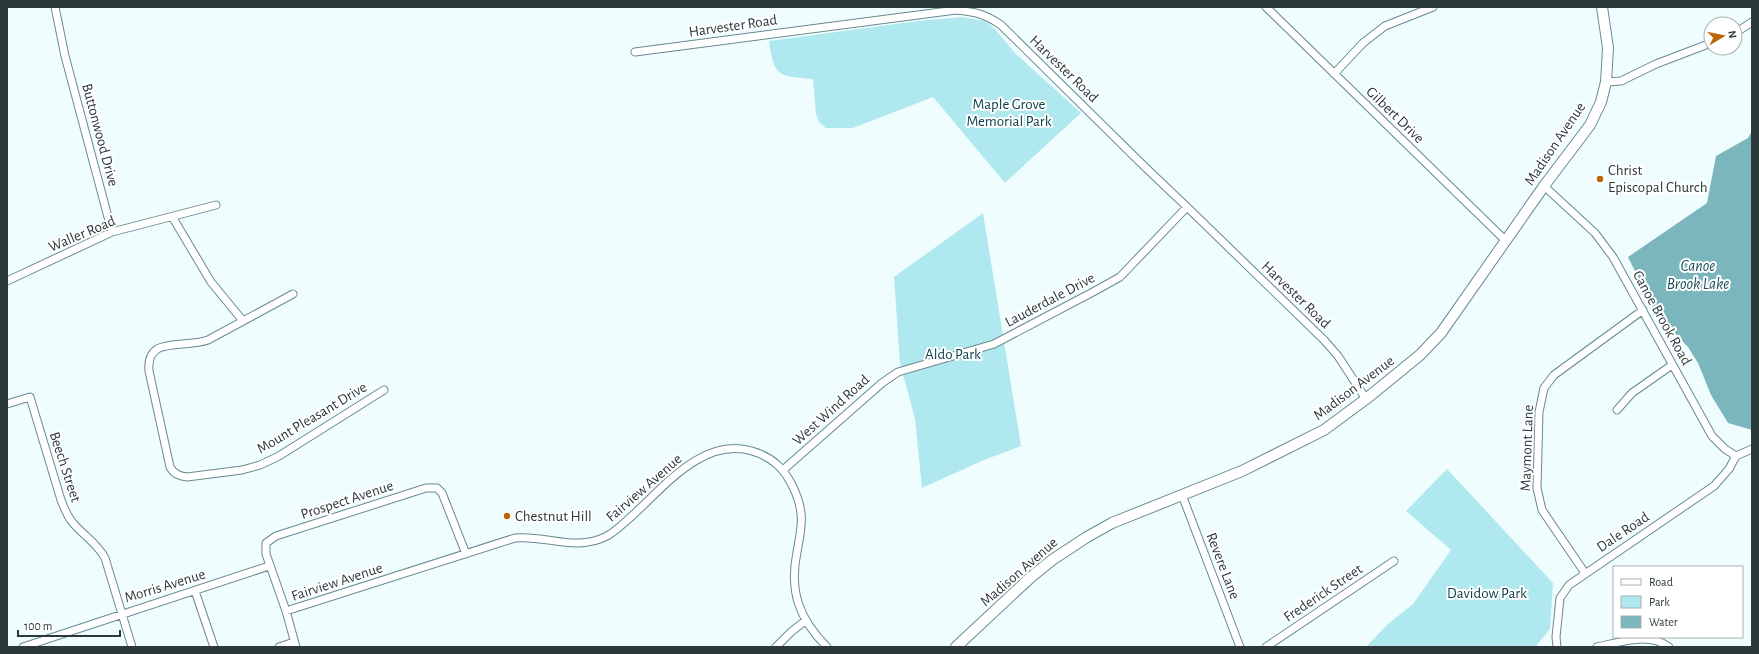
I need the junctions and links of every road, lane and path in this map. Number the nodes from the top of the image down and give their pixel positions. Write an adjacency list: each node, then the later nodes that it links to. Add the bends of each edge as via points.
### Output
1 (55, 7): 15 (street, Buttonwood Drive)
2 (1266, 7): 9 (street, Gilbert Drive)
3 (1433, 7): 9 (street, via 1385,26 1363,43)
4 (1602, 7): 10 (street, Madison Avenue, via 1608,48)
5 (1752, 22): 6 (street)
6 (1743, 28)
7 (1703, 46): 10 (street, via 1621,81)
8 (635, 52): 13 (street, Harvester Road, via 956,10 973,11 986,15 1001,25)
9 (1334, 74): 16 (street, Gilbert Drive)
10 (1606, 82): 11 (street, Madison Avenue, via 1601,102 1590,125)
11 (1544, 186): 16 (street, Madison Avenue); 19 (street, Canoe Brook Road, via 1605,244)
12 (216, 206): 14 (street, Waller Road)
13 (1187, 207): 22 (street, Lauderdale Drive, via 1120,276 1093,292 994,344); 24 (street, Harvester Road, via 1324,340 1338,356)
14 (173, 218): 15 (street, Waller Road); 20 (street, via 211,282)
15 (112, 232): 17 (street, Waller Road)
16 (1506, 241): 24 (street, Madison Avenue, via 1441,334 1420,356)
17 (7, 281)
18 (293, 294): 20 (street, Mount Pleasant Drive)
19 (1643, 310): 21 (street, Canoe Brook Road); 34 (street, Maymont Lane, via 1554,375 1544,388 1539,412 1538,499 1545,515)
20 (243, 321): 23 (street, Mount Pleasant Drive, via 202,342 156,348 148,362 170,467 180,476 242,470 260,465 279,456)
21 (1672, 365): 26 (street, via 1632,393); 28 (street, Canoe Brook Road, via 1712,436)
22 (898, 372): 29 (street, West Wind Road, via 882,383)
23 (384, 390)
24 (1366, 399): 30 (street, Madison Avenue, via 1324,430 1279,454)
25 (7, 404): 37 (street, Beech Street, via 30,397 61,500 74,524 102,553)
26 (1617, 410)
27 (1752, 449): 28 (street)
28 (1736, 456): 34 (street, Dale Road, via 1729,470 1714,486)
29 (783, 470): 31 (street, Fairview Avenue, via 772,459 748,450 728,449 714,452 698,458 676,475 607,536 593,541 564,544 528,537 515,538); 38 (street, Fairview Avenue, via 799,500 802,530 794,571 794,590)
30 (1182, 495): 48 (street, Madison Avenue, via 1103,528 1063,552 1031,577); 49 (street, Revere Lane)
31 (466, 554): 33 (street, Prospect Avenue, via 442,493 438,488 426,488 276,536 266,542); 36 (street, Fairview Avenue)
32 (1394, 561): 50 (street, Frederick Street)
33 (269, 566): 35 (street, Morris Avenue); 36 (street)
34 (1585, 573): 51 (street, Dale Road, via 1569,586 1560,598)
35 (195, 591): 37 (street, Morris Avenue); 44 (street)
36 (286, 612): 40 (street)
37 (121, 614): 39 (street, Morris Avenue); 43 (street, Beech Street)
38 (806, 621): 46 (street); 47 (street, Fairview Avenue)
39 (48, 639): 41 (street, Morris Avenue); 42 (street)
40 (295, 645): 45 (street)
41 (23, 647)
42 (50, 647)
43 (132, 647)
44 (214, 647)
45 (279, 647)
46 (776, 647)
47 (827, 647)
48 (956, 647)
49 (1240, 647)
50 (1266, 647)
51 (1557, 647)
52 (1597, 647): 53 (street, via 1650,639)
53 (1670, 647)

